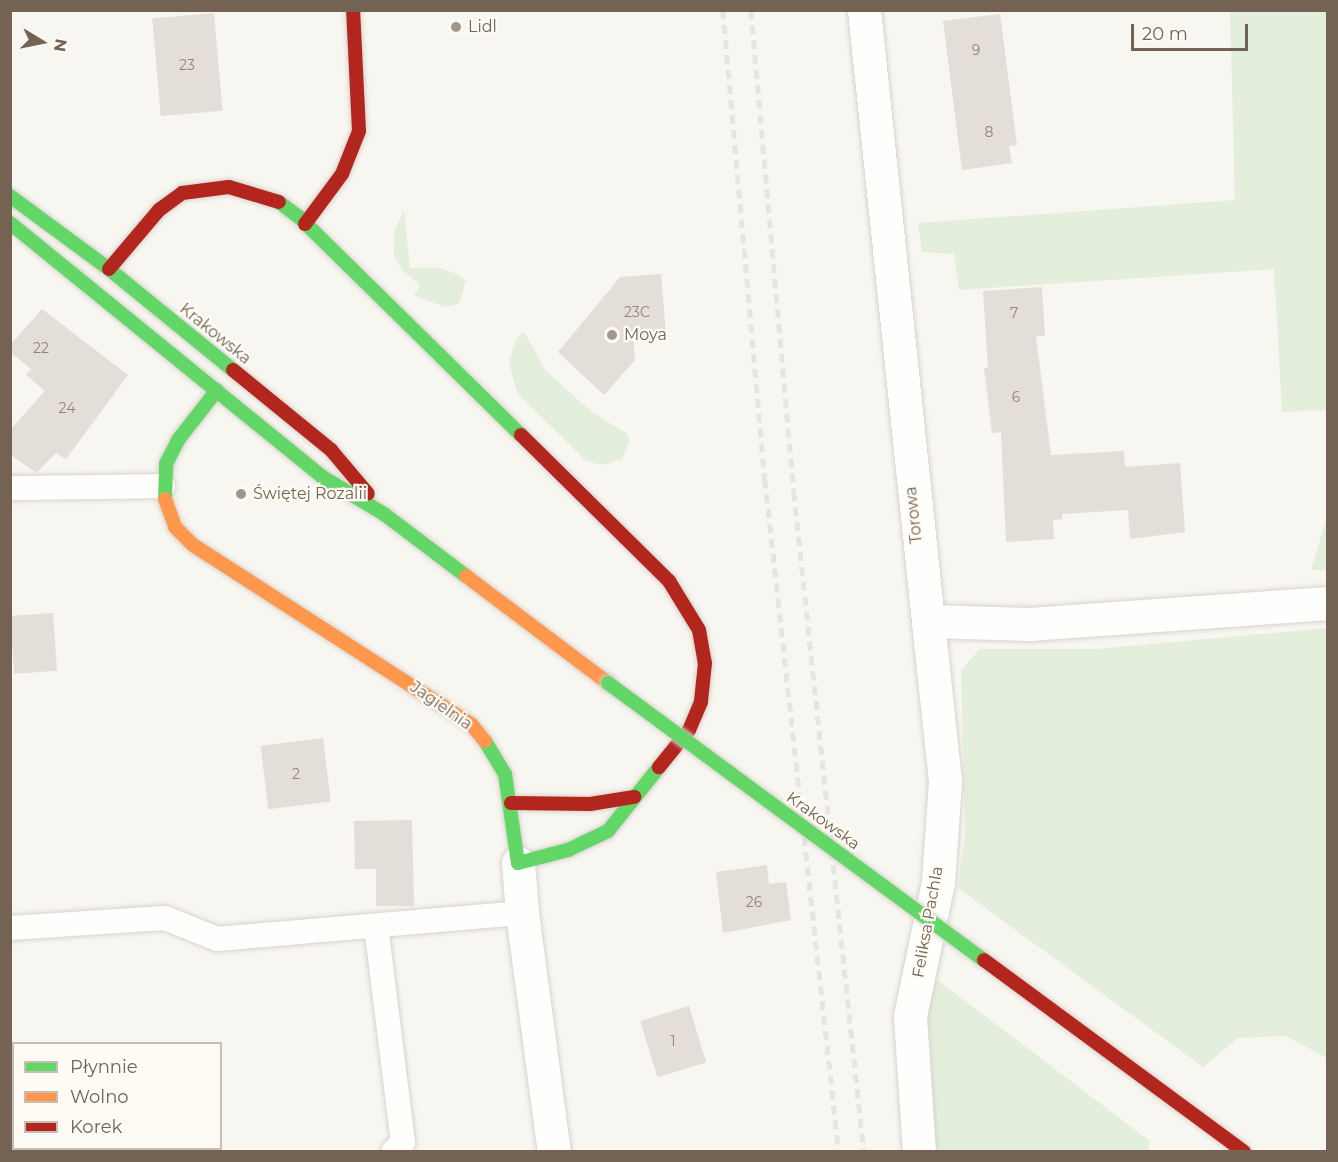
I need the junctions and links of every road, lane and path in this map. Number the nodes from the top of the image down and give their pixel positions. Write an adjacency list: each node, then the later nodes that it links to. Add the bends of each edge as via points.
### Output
1 (353, 10): 5 (street, via 359,130 342,174)
2 (864, 10): 12 (street, Torowa)
3 (10, 196): 6 (street, Krakowska)
4 (10, 223): 7 (street, Krakowska)
5 (305, 224): 6 (street, via 276,200 249,189 206,187 182,193 159,210); 13 (street, via 650,561 692,615 704,647 701,702 689,730)
6 (109, 269): 10 (street, Krakowska, via 331,450)
7 (217, 390): 8 (street, Jagielnia, via 170,454); 10 (street, Krakowska, via 321,476)
8 (163, 486): 9 (lane); 14 (street, Jagielnia, via 169,515 193,545 471,724 496,757)
9 (10, 488)
10 (384, 514): 22 (street, Krakowska, bridge)
11 (1328, 603): 12 (street, via 1086,622)
12 (928, 621): 21 (street, Feliksa Pachla, via 945,781 938,882 910,1016)
13 (634, 797): 14 (street, via 590,804); 15 (street, via 608,831 568,850)
14 (511, 803): 15 (street, Jagielnia)
15 (518, 863): 16 (street, Jagielnia)
16 (522, 913): 17 (lane); 20 (street, Jagielnia)
17 (376, 926): 18 (lane, via 217,939 165,918); 19 (lane, via 403,1142)
18 (10, 928)
19 (393, 1152)
20 (554, 1152)
21 (919, 1152)
22 (1244, 1152)

